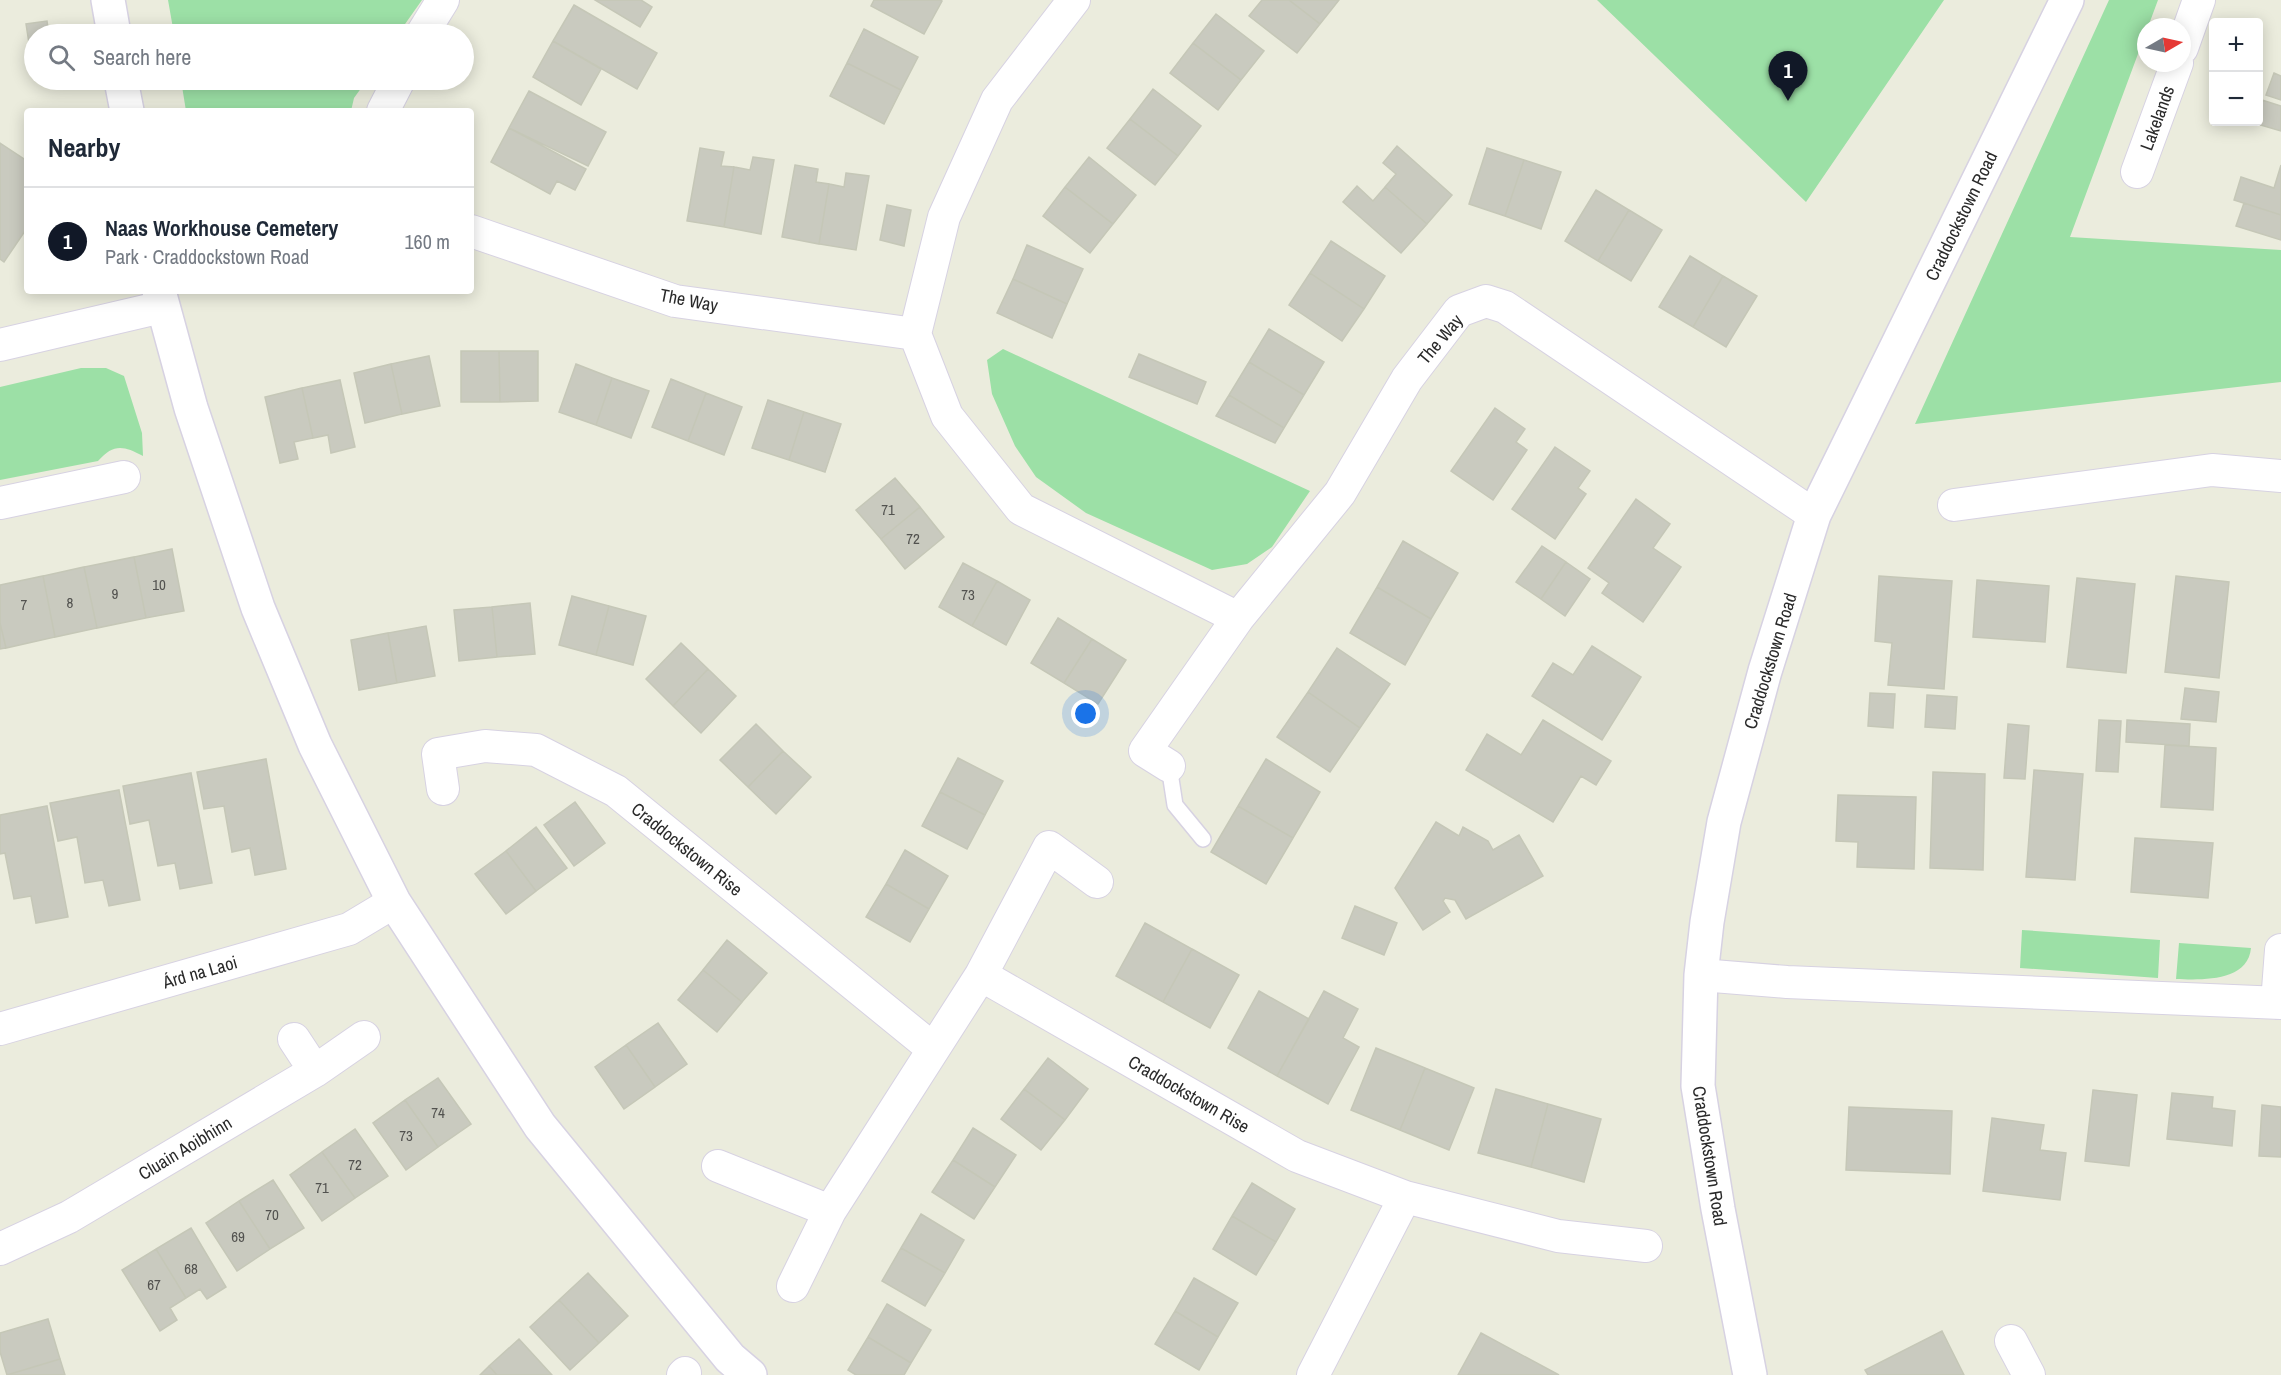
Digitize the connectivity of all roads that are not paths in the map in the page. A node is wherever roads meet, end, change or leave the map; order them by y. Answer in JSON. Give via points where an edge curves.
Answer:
{"nodes":[{"id":1,"x":108,"y":0,"type":"edge"},
{"id":2,"x":443,"y":0,"type":"edge"},
{"id":3,"x":1074,"y":0,"type":"edge"},
{"id":4,"x":2067,"y":0,"type":"edge"},
{"id":5,"x":2199,"y":0,"type":"edge"},
{"id":6,"x":2191,"y":23,"type":"edge"},
{"id":7,"x":112,"y":24,"type":"edge"},
{"id":8,"x":428,"y":24,"type":"edge"},
{"id":9,"x":2174,"y":72,"type":"edge"},
{"id":10,"x":123,"y":90,"type":"edge"},
{"id":11,"x":394,"y":90,"type":"edge"},
{"id":12,"x":126,"y":108,"type":"edge"},
{"id":13,"x":385,"y":108,"type":"edge"},
{"id":14,"x":2137,"y":172,"type":"dead end"},
{"id":15,"x":474,"y":232,"type":"edge"},
{"id":16,"x":160,"y":299,"type":"edge"},
{"id":17,"x":915,"y":334,"type":"junction"},
{"id":18,"x":0,"y":345,"type":"edge"},
{"id":19,"x":2281,"y":476,"type":"edge"},
{"id":20,"x":124,"y":477,"type":"dead end"},
{"id":21,"x":0,"y":503,"type":"edge"},
{"id":22,"x":1954,"y":505,"type":"dead end"},
{"id":23,"x":1814,"y":515,"type":"junction"},
{"id":24,"x":1238,"y":618,"type":"junction"},
{"id":25,"x":1169,"y":766,"type":"joint"},
{"id":26,"x":443,"y":789,"type":"dead end"},
{"id":27,"x":1203,"y":839,"type":"dead end"},
{"id":28,"x":1097,"y":882,"type":"dead end"},
{"id":29,"x":394,"y":902,"type":"junction"},
{"id":30,"x":2281,"y":950,"type":"edge"},
{"id":31,"x":981,"y":975,"type":"junction"},
{"id":32,"x":1701,"y":975,"type":"junction"},
{"id":33,"x":2279,"y":1003,"type":"edge"},
{"id":34,"x":0,"y":1029,"type":"edge"},
{"id":35,"x":364,"y":1037,"type":"dead end"},
{"id":36,"x":294,"y":1039,"type":"dead end"},
{"id":37,"x":932,"y":1048,"type":"junction"},
{"id":38,"x":315,"y":1071,"type":"junction"},
{"id":39,"x":718,"y":1166,"type":"dead end"},
{"id":40,"x":1405,"y":1197,"type":"junction"},
{"id":41,"x":830,"y":1211,"type":"junction"},
{"id":42,"x":1646,"y":1246,"type":"dead end"},
{"id":43,"x":0,"y":1249,"type":"edge"},
{"id":44,"x":793,"y":1286,"type":"dead end"},
{"id":45,"x":2011,"y":1341,"type":"dead end"},
{"id":46,"x":750,"y":1375,"type":"edge"},
{"id":47,"x":1313,"y":1375,"type":"edge"},
{"id":48,"x":1750,"y":1375,"type":"edge"},
{"id":49,"x":2029,"y":1375,"type":"edge"}],
"edges":[{"from":1,"to":7,"type":"street"},
{"from":2,"to":8,"type":"street"},
{"from":3,"to":17,"type":"street","via":[[997,100],[944,217]]},
{"from":4,"to":23,"type":"street","name":"Craddockstown Road"},
{"from":5,"to":6,"type":"street"},
{"from":9,"to":14,"type":"street","name":"Lakelands"},
{"from":10,"to":12,"type":"street"},
{"from":11,"to":13,"type":"street"},
{"from":15,"to":17,"type":"street","name":"The Way","via":[[675,300]]},
{"from":16,"to":18,"type":"street"},
{"from":16,"to":29,"type":"street","via":[[191,408],[258,608],[315,745]]},
{"from":17,"to":24,"type":"street","via":[[946,416],[1021,509]]},
{"from":19,"to":22,"type":"street","via":[[2212,470]]},
{"from":20,"to":21,"type":"street"},
{"from":23,"to":24,"type":"street","name":"The Way","via":[[1504,307],[1486,301],[1459,311],[1407,379],[1340,493]]},
{"from":23,"to":32,"type":"street","name":"Craddockstown Road","via":[[1727,808]]},
{"from":24,"to":25,"type":"street","name":"The Way","via":[[1145,752]]},
{"from":25,"to":27,"type":"lane","via":[[1176,805]]},
{"from":26,"to":37,"type":"street","name":"Craddockstown Rise","via":[[438,753],[485,747],[536,750],[616,791]]},
{"from":28,"to":31,"type":"street","via":[[1049,847]]},
{"from":29,"to":34,"type":"street","name":"Árd na Laoi","via":[[349,929]]},
{"from":29,"to":46,"type":"street","via":[[540,1126],[730,1358]]},
{"from":30,"to":33,"type":"street"},
{"from":31,"to":37,"type":"street"},
{"from":31,"to":40,"type":"street","name":"Craddockstown Rise","via":[[1297,1156]]},
{"from":32,"to":33,"type":"street"},
{"from":32,"to":48,"type":"street","name":"Craddockstown Road","via":[[1698,1086]]},
{"from":35,"to":38,"type":"street","name":"Cluain Aoibhinn"},
{"from":36,"to":38,"type":"street"},
{"from":37,"to":41,"type":"street"},
{"from":38,"to":43,"type":"street","name":"Cluain Aoibhinn","via":[[69,1217]]},
{"from":39,"to":41,"type":"street"},
{"from":40,"to":42,"type":"street","name":"Craddockstown Rise","via":[[1558,1236]]},
{"from":40,"to":47,"type":"street"},
{"from":41,"to":44,"type":"street"},
{"from":45,"to":49,"type":"street"}]}
